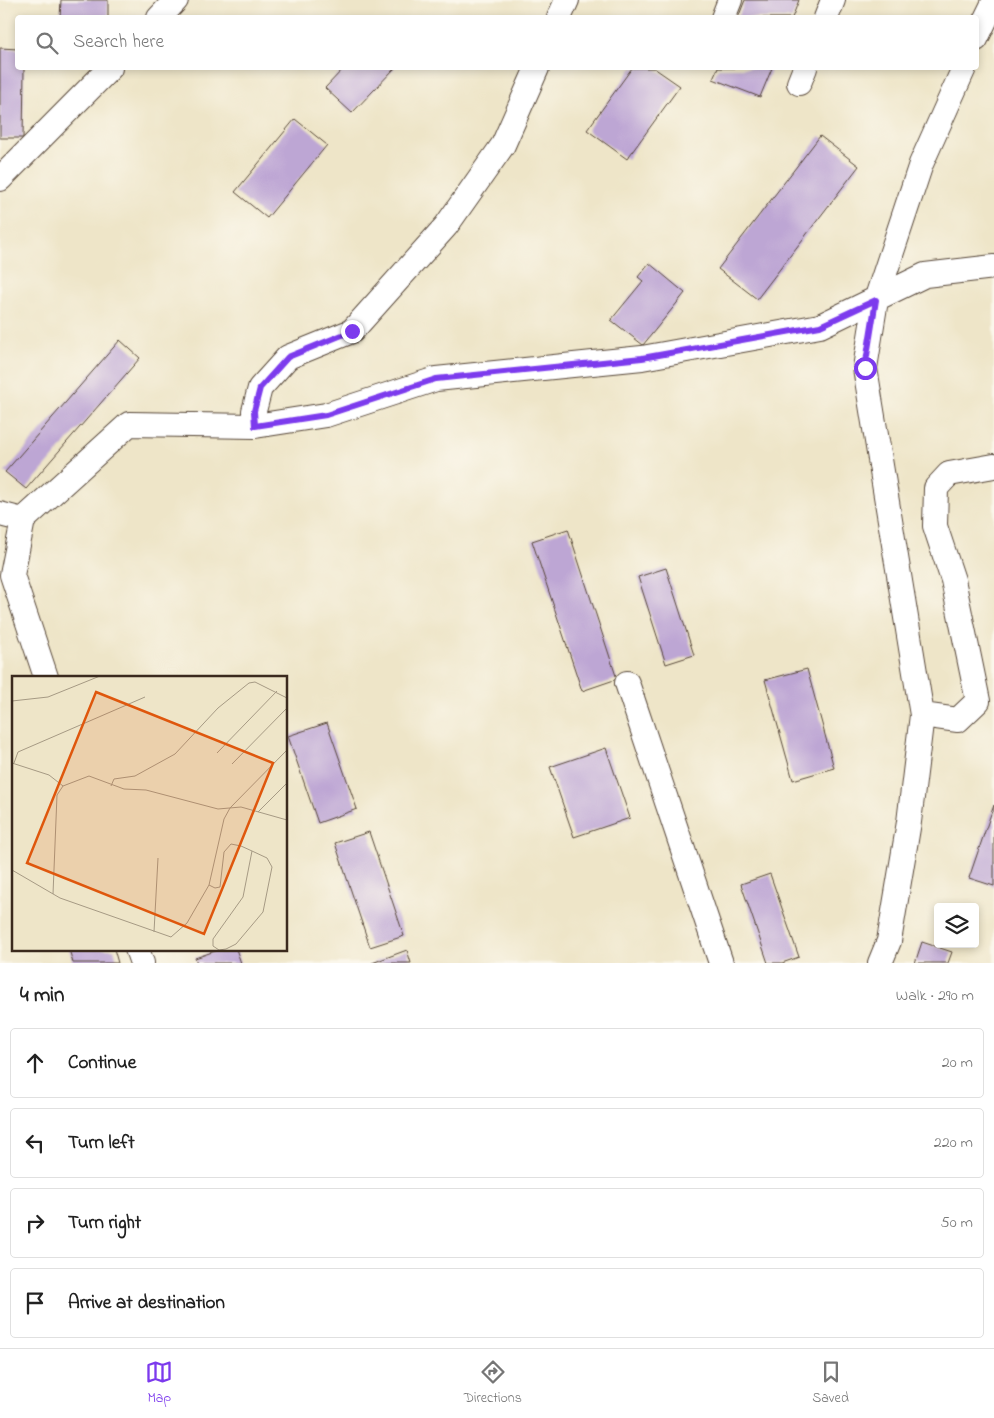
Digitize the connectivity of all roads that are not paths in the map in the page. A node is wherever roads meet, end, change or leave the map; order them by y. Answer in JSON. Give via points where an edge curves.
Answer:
{"nodes":[{"id":1,"x":176,"y":0,"type":"edge"},
{"id":2,"x":567,"y":0,"type":"edge"},
{"id":3,"x":730,"y":0,"type":"edge"},
{"id":4,"x":833,"y":0,"type":"edge"},
{"id":5,"x":994,"y":2,"type":"edge"},
{"id":6,"x":162,"y":15,"type":"edge"},
{"id":7,"x":560,"y":15,"type":"edge"},
{"id":8,"x":724,"y":15,"type":"edge"},
{"id":9,"x":827,"y":15,"type":"edge"},
{"id":10,"x":979,"y":33,"type":"edge"},
{"id":11,"x":108,"y":70,"type":"edge"},
{"id":12,"x":536,"y":70,"type":"edge"},
{"id":13,"x":963,"y":70,"type":"edge"},
{"id":14,"x":0,"y":179,"type":"edge"},
{"id":15,"x":994,"y":266,"type":"edge"},
{"id":16,"x":876,"y":300,"type":"junction"},
{"id":17,"x":255,"y":426,"type":"junction"},
{"id":18,"x":994,"y":466,"type":"edge"},
{"id":19,"x":0,"y":514,"type":"edge"},
{"id":20,"x":23,"y":520,"type":"junction"},
{"id":21,"x":46,"y":676,"type":"edge"},
{"id":22,"x":627,"y":683,"type":"dead end"},
{"id":23,"x":922,"y":715,"type":"junction"},
{"id":24,"x":721,"y":963,"type":"edge"},
{"id":25,"x":880,"y":963,"type":"edge"}],
"edges":[{"from":1,"to":6,"type":"lane"},
{"from":2,"to":7,"type":"lane"},
{"from":3,"to":8,"type":"lane"},
{"from":4,"to":9,"type":"lane"},
{"from":5,"to":10,"type":"lane"},
{"from":11,"to":14,"type":"lane"},
{"from":12,"to":17,"type":"lane","via":[[503,145],[446,226],[352,331],[288,357],[260,388],[254,411]]},
{"from":13,"to":16,"type":"lane","via":[[921,164]]},
{"from":15,"to":16,"type":"lane","via":[[924,275]]},
{"from":16,"to":17,"type":"lane","via":[[820,326],[642,358],[436,379],[326,415]]},
{"from":16,"to":23,"type":"lane","via":[[865,368]]},
{"from":17,"to":20,"type":"lane","via":[[129,424]]},
{"from":18,"to":23,"type":"lane","via":[[949,474],[936,488],[935,526],[953,580],[978,701],[958,720]]},
{"from":19,"to":20,"type":"lane"},
{"from":20,"to":21,"type":"lane","via":[[12,575]]},
{"from":22,"to":24,"type":"lane"},
{"from":23,"to":25,"type":"lane","via":[[909,822],[889,941]]}]}
